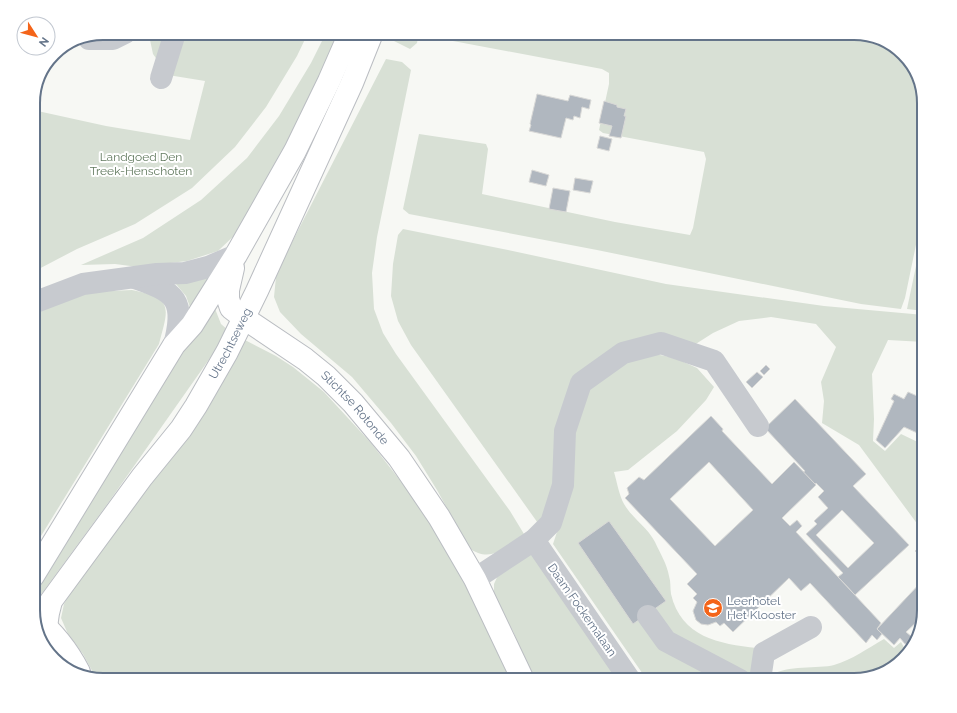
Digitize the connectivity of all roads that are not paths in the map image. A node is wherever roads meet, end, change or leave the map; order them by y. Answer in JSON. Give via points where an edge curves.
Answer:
{"nodes":[{"id":1,"x":174,"y":40,"type":"edge"},
{"id":2,"x":347,"y":40,"type":"edge"},
{"id":3,"x":369,"y":40,"type":"edge"},
{"id":4,"x":160,"y":78,"type":"dead end"},
{"id":5,"x":236,"y":255,"type":"junction"},
{"id":6,"x":132,"y":277,"type":"junction"},
{"id":7,"x":40,"y":300,"type":"edge"},
{"id":8,"x":244,"y":318,"type":"junction"},
{"id":9,"x":174,"y":345,"type":"junction"},
{"id":10,"x":758,"y":426,"type":"dead end"},
{"id":11,"x":534,"y":540,"type":"junction"},
{"id":12,"x":40,"y":565,"type":"edge"},
{"id":13,"x":475,"y":580,"type":"junction"},
{"id":14,"x":648,"y":616,"type":"dead end"},
{"id":15,"x":41,"y":621,"type":"edge"},
{"id":16,"x":41,"y":624,"type":"edge"},
{"id":17,"x":811,"y":628,"type":"dead end"},
{"id":18,"x":76,"y":666,"type":"edge"},
{"id":19,"x":520,"y":673,"type":"edge"},
{"id":20,"x":625,"y":673,"type":"edge"},
{"id":21,"x":727,"y":673,"type":"edge"},
{"id":22,"x":761,"y":673,"type":"edge"}],
"edges":[{"from":1,"to":4,"type":"street"},
{"from":2,"to":5,"type":"main road","via":[[295,152]]},
{"from":3,"to":8,"type":"main road","name":"Utrechtseweg"},
{"from":5,"to":6,"type":"street","via":[[185,273]]},
{"from":5,"to":8,"type":"main road","name":"Stichtse Rotonde","via":[[228,299],[231,308]]},
{"from":5,"to":9,"type":"main road","via":[[192,325]]},
{"from":6,"to":7,"type":"street","via":[[83,284]]},
{"from":6,"to":9,"type":"street","via":[[154,284],[170,293],[177,303],[179,328]]},
{"from":8,"to":13,"type":"main road","name":"Stichtse Rotonde","via":[[305,359],[353,402],[399,458],[439,516]]},
{"from":8,"to":15,"type":"main road","name":"Utrechtseweg","via":[[196,406],[51,601],[48,613]]},
{"from":9,"to":12,"type":"main road"},
{"from":10,"to":11,"type":"street","via":[[714,361],[662,343],[623,353],[581,383],[565,431],[563,485],[551,523]]},
{"from":11,"to":13,"type":"street"},
{"from":11,"to":20,"type":"street","name":"Daam Fockemalaan"},
{"from":13,"to":19,"type":"main road","name":"Stichtse Rotonde"},
{"from":14,"to":21,"type":"street","via":[[666,641]]},
{"from":16,"to":18,"type":"main road","via":[[68,653]]},
{"from":17,"to":22,"type":"street","via":[[764,653]]}]}
